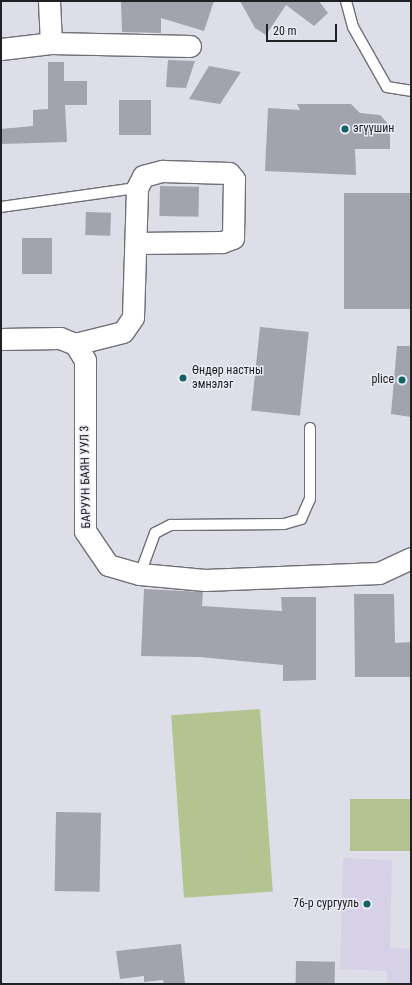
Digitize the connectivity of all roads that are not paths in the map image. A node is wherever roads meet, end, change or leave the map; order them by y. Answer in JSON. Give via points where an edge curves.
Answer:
{"nodes":[{"id":1,"x":50,"y":1,"type":"edge"},
{"id":2,"x":346,"y":1,"type":"edge"},
{"id":3,"x":51,"y":44,"type":"junction"},
{"id":4,"x":190,"y":46,"type":"dead end"},
{"id":5,"x":1,"y":49,"type":"edge"},
{"id":6,"x":411,"y":91,"type":"edge"},
{"id":7,"x":137,"y":188,"type":"junction"},
{"id":8,"x":1,"y":207,"type":"edge"},
{"id":9,"x":136,"y":243,"type":"junction"},
{"id":10,"x":1,"y":339,"type":"edge"},
{"id":11,"x":75,"y":344,"type":"junction"},
{"id":12,"x":310,"y":428,"type":"dead end"},
{"id":13,"x":411,"y":558,"type":"edge"},
{"id":14,"x":140,"y":574,"type":"junction"}],
"edges":[{"from":1,"to":3,"type":"street"},
{"from":2,"to":6,"type":"lane","via":[[353,27],[387,88]]},
{"from":3,"to":4,"type":"street"},
{"from":3,"to":5,"type":"street"},
{"from":7,"to":8,"type":"lane"},
{"from":7,"to":9,"type":"street"},
{"from":7,"to":9,"type":"street","via":[[143,176],[162,171],[229,173],[234,179],[233,238],[222,242]]},
{"from":9,"to":11,"type":"street","via":[[133,318],[123,332]]},
{"from":10,"to":11,"type":"street","via":[[60,338]]},
{"from":11,"to":14,"type":"street","name":"БАРУУН БАЯН УУЛ 3","via":[[85,360],[85,531],[108,565]]},
{"from":12,"to":14,"type":"lane","via":[[310,499],[301,519],[284,524],[171,524],[155,533]]},
{"from":13,"to":14,"type":"street","name":"БАРУУН БАЯН УУЛ 3","via":[[379,573],[205,580]]}]}
